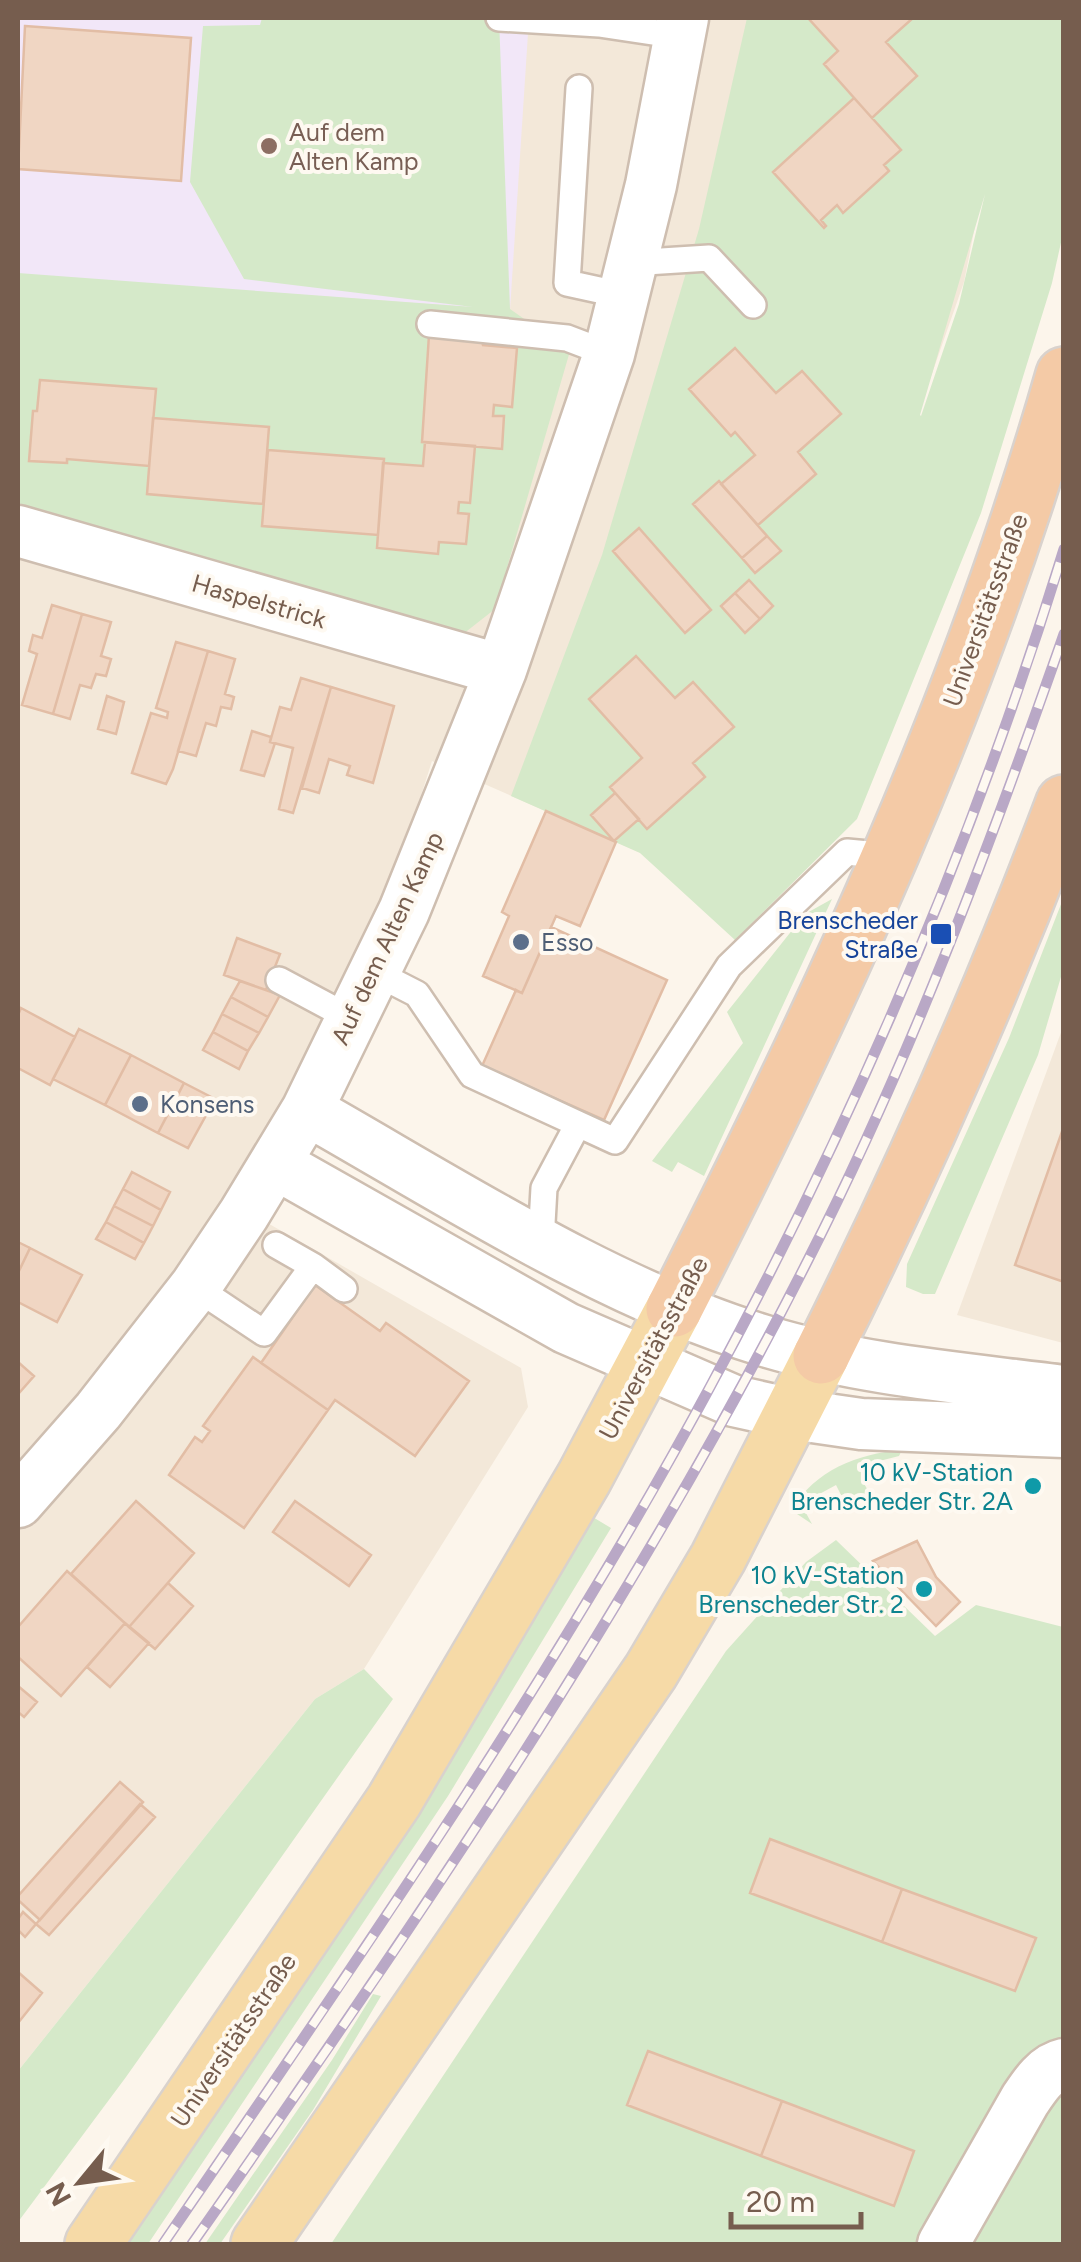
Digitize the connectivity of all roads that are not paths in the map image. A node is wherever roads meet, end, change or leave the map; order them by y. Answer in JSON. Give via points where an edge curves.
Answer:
{"nodes":[{"id":1,"x":499,"y":18,"type":"edge"},
{"id":2,"x":681,"y":27,"type":"edge"},
{"id":3,"x":579,"y":88,"type":"dead end"},
{"id":4,"x":626,"y":279,"type":"junction"},
{"id":5,"x":753,"y":306,"type":"dead end"},
{"id":6,"x":430,"y":324,"type":"dead end"},
{"id":7,"x":608,"y":354,"type":"junction"},
{"id":8,"x":1064,"y":375,"type":"edge"},
{"id":9,"x":18,"y":531,"type":"edge"},
{"id":10,"x":502,"y":670,"type":"junction"},
{"id":11,"x":1064,"y":804,"type":"edge"},
{"id":12,"x":890,"y":856,"type":"junction"},
{"id":13,"x":374,"y":972,"type":"junction"},
{"id":14,"x":279,"y":980,"type":"dead end"},
{"id":15,"x":352,"y":1019,"type":"junction"},
{"id":16,"x":307,"y":1110,"type":"junction"},
{"id":17,"x":578,"y":1124,"type":"junction"},
{"id":18,"x":276,"y":1164,"type":"junction"},
{"id":19,"x":541,"y":1242,"type":"junction"},
{"id":20,"x":276,"y":1245,"type":"dead end"},
{"id":21,"x":313,"y":1266,"type":"junction"},
{"id":22,"x":195,"y":1287,"type":"junction"},
{"id":23,"x":344,"y":1289,"type":"dead end"},
{"id":24,"x":674,"y":1309,"type":"junction"},
{"id":25,"x":820,"y":1356,"type":"junction"},
{"id":26,"x":645,"y":1365,"type":"junction"},
{"id":27,"x":1064,"y":1391,"type":"edge"},
{"id":28,"x":792,"y":1414,"type":"junction"},
{"id":29,"x":1064,"y":1432,"type":"edge"},
{"id":30,"x":18,"y":1502,"type":"edge"},
{"id":31,"x":1064,"y":2064,"type":"edge"},
{"id":32,"x":93,"y":2244,"type":"edge"},
{"id":33,"x":259,"y":2244,"type":"edge"},
{"id":34,"x":943,"y":2244,"type":"edge"}],
"edges":[{"from":1,"to":2,"type":"lane"},
{"from":2,"to":4,"type":"street","name":"Auf dem Alten Kamp"},
{"from":3,"to":4,"type":"lane","via":[[568,283]]},
{"from":4,"to":5,"type":"lane","via":[[709,258]]},
{"from":4,"to":7,"type":"street","name":"Auf dem Alten Kamp"},
{"from":6,"to":7,"type":"lane","via":[[568,338]]},
{"from":7,"to":10,"type":"street","name":"Auf dem Alten Kamp"},
{"from":8,"to":12,"type":"highway","name":"Universitätsstraße","via":[[976,646]]},
{"from":9,"to":10,"type":"street","name":"Haspelstrick"},
{"from":10,"to":13,"type":"street","name":"Auf dem Alten Kamp"},
{"from":11,"to":25,"type":"highway","via":[[934,1125]]},
{"from":12,"to":17,"type":"lane","via":[[847,852],[729,966],[615,1141]]},
{"from":12,"to":24,"type":"highway","name":"Universitätsstraße","via":[[798,1062]]},
{"from":13,"to":15,"type":"street","name":"Auf dem Alten Kamp"},
{"from":13,"to":17,"type":"lane","via":[[417,994],[472,1075]]},
{"from":14,"to":15,"type":"lane"},
{"from":15,"to":16,"type":"street","name":"Auf dem Alten Kamp"},
{"from":16,"to":18,"type":"street","name":"Auf dem Alten Kamp"},
{"from":16,"to":19,"type":"street"},
{"from":17,"to":19,"type":"lane","via":[[544,1188]]},
{"from":18,"to":22,"type":"street","name":"Auf dem Alten Kamp"},
{"from":18,"to":26,"type":"street","via":[[537,1312]]},
{"from":19,"to":24,"type":"street"},
{"from":20,"to":21,"type":"lane"},
{"from":21,"to":22,"type":"lane","via":[[264,1332]]},
{"from":21,"to":23,"type":"lane"},
{"from":22,"to":30,"type":"street","name":"Auf dem Alten Kamp"},
{"from":24,"to":25,"type":"street"},
{"from":24,"to":26,"type":"main road","name":"Universitätsstraße"},
{"from":25,"to":27,"type":"street"},
{"from":25,"to":28,"type":"main road"},
{"from":26,"to":28,"type":"street","via":[[734,1400]]},
{"from":26,"to":32,"type":"main road","name":"Universitätsstraße","via":[[394,1801]]},
{"from":28,"to":29,"type":"street","via":[[861,1424]]},
{"from":28,"to":33,"type":"main road","via":[[651,1671]]},
{"from":31,"to":34,"type":"street","via":[[1039,2079]]}]}
